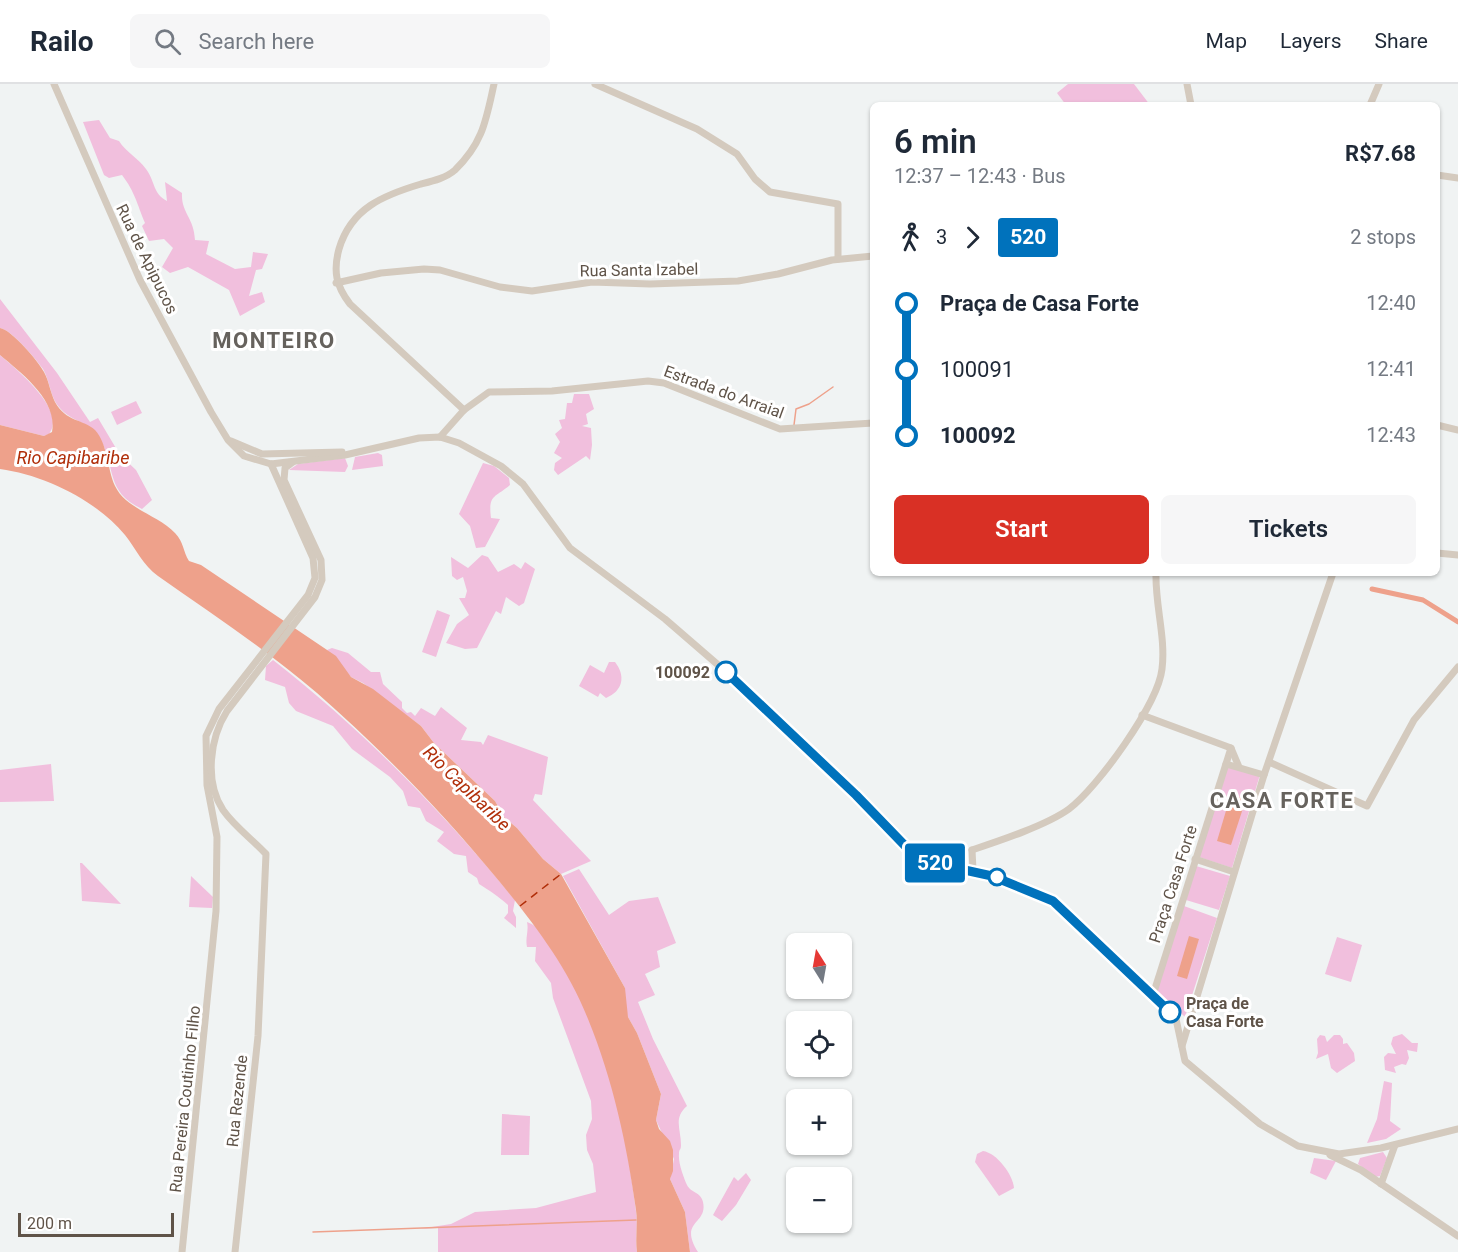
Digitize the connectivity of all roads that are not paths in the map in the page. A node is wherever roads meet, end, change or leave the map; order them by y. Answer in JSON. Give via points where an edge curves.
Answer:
{"nodes":[{"id":1,"x":54,"y":84,"type":"edge"},
{"id":2,"x":495,"y":84,"type":"edge"},
{"id":3,"x":595,"y":84,"type":"edge"},
{"id":4,"x":1187,"y":84,"type":"edge"},
{"id":5,"x":1379,"y":84,"type":"edge"},
{"id":6,"x":1190,"y":102,"type":"edge"},
{"id":7,"x":1371,"y":102,"type":"edge"},
{"id":8,"x":1440,"y":176,"type":"edge"},
{"id":9,"x":1458,"y":178,"type":"edge"},
{"id":10,"x":870,"y":256,"type":"edge"},
{"id":11,"x":838,"y":259,"type":"junction"},
{"id":12,"x":336,"y":283,"type":"junction"},
{"id":13,"x":464,"y":410,"type":"junction"},
{"id":14,"x":870,"y":423,"type":"edge"},
{"id":15,"x":1440,"y":426,"type":"edge"},
{"id":16,"x":1458,"y":430,"type":"edge"},
{"id":17,"x":440,"y":437,"type":"junction"},
{"id":18,"x":228,"y":440,"type":"junction"},
{"id":19,"x":307,"y":452,"type":"junction"},
{"id":20,"x":352,"y":453,"type":"junction"},
{"id":21,"x":294,"y":461,"type":"junction"},
{"id":22,"x":271,"y":464,"type":"junction"},
{"id":23,"x":281,"y":480,"type":"junction"},
{"id":24,"x":1440,"y":553,"type":"edge"},
{"id":25,"x":1458,"y":555,"type":"edge"},
{"id":26,"x":1156,"y":576,"type":"edge"},
{"id":27,"x":1332,"y":576,"type":"edge"},
{"id":28,"x":1458,"y":667,"type":"edge"},
{"id":29,"x":1143,"y":715,"type":"junction"},
{"id":30,"x":1231,"y":748,"type":"junction"},
{"id":31,"x":1269,"y":762,"type":"junction"},
{"id":32,"x":1226,"y":764,"type":"junction"},
{"id":33,"x":1239,"y":767,"type":"junction"},
{"id":34,"x":210,"y":773,"type":"junction"},
{"id":35,"x":1264,"y":775,"type":"junction"},
{"id":36,"x":223,"y":810,"type":"junction"},
{"id":37,"x":212,"y":811,"type":"junction"},
{"id":38,"x":972,"y":850,"type":"junction"},
{"id":39,"x":1195,"y":859,"type":"junction"},
{"id":40,"x":963,"y":868,"type":"junction"},
{"id":41,"x":973,"y":870,"type":"junction"},
{"id":42,"x":1234,"y":872,"type":"junction"},
{"id":43,"x":1153,"y":995,"type":"junction"},
{"id":44,"x":1181,"y":1048,"type":"junction"},
{"id":45,"x":1458,"y":1129,"type":"edge"},
{"id":46,"x":1395,"y":1145,"type":"junction"},
{"id":47,"x":1322,"y":1152,"type":"junction"},
{"id":48,"x":1381,"y":1184,"type":"junction"},
{"id":49,"x":1458,"y":1236,"type":"edge"},
{"id":50,"x":182,"y":1252,"type":"edge"},
{"id":51,"x":235,"y":1252,"type":"edge"}],
"edges":[{"from":1,"to":18,"type":"street","name":"Rua de Apipucos","via":[[140,280]]},
{"from":2,"to":12,"type":"street","via":[[483,133],[453,171],[438,180],[387,195],[357,215],[340,246]]},
{"from":3,"to":11,"type":"street","via":[[716,140],[737,154],[770,192],[838,204]]},
{"from":4,"to":6,"type":"street"},
{"from":5,"to":7,"type":"street"},
{"from":8,"to":9,"type":"street"},
{"from":10,"to":11,"type":"street","name":"Rua Santa Izabel"},
{"from":11,"to":12,"type":"street","name":"Rua Santa Izabel","via":[[738,281],[592,282],[532,291],[430,269],[381,273]]},
{"from":12,"to":13,"type":"street","via":[[350,304]]},
{"from":13,"to":14,"type":"street","name":"Estrada do Arraial","via":[[489,392],[552,391],[648,381],[664,383],[780,429]]},
{"from":13,"to":17,"type":"street","name":"Estrada do Arraial"},
{"from":15,"to":16,"type":"street"},
{"from":17,"to":20,"type":"street"},
{"from":17,"to":40,"type":"street","via":[[459,442],[515,475],[570,548],[665,619],[739,683],[913,854],[928,862]]},
{"from":18,"to":19,"type":"street","via":[[262,454]]},
{"from":18,"to":22,"type":"street","via":[[244,456]]},
{"from":19,"to":20,"type":"street"},
{"from":19,"to":22,"type":"street"},
{"from":20,"to":21,"type":"street"},
{"from":21,"to":22,"type":"street"},
{"from":21,"to":23,"type":"street","via":[[285,468]]},
{"from":22,"to":23,"type":"street"},
{"from":23,"to":34,"type":"street","via":[[313,558],[315,578],[308,595],[211,723],[205,744]]},
{"from":24,"to":25,"type":"street"},
{"from":26,"to":29,"type":"street","via":[[1163,665],[1157,689]]},
{"from":27,"to":31,"type":"street"},
{"from":28,"to":31,"type":"street","via":[[1416,717],[1367,806]]},
{"from":29,"to":30,"type":"street"},
{"from":29,"to":38,"type":"street","via":[[1087,792],[1068,809]]},
{"from":30,"to":32,"type":"street","name":"Praça Casa Forte"},
{"from":30,"to":33,"type":"street"},
{"from":31,"to":35,"type":"street"},
{"from":32,"to":33,"type":"street"},
{"from":32,"to":39,"type":"street","name":"Praça Casa Forte"},
{"from":33,"to":35,"type":"street"},
{"from":34,"to":36,"type":"street"},
{"from":34,"to":37,"type":"street","name":"Rua Pereira Coutinho Filho"},
{"from":35,"to":42,"type":"street"},
{"from":36,"to":37,"type":"street"},
{"from":36,"to":51,"type":"street","name":"Rua Rezende","via":[[266,854],[258,1036]]},
{"from":37,"to":50,"type":"street","name":"Rua Pereira Coutinho Filho","via":[[217,837],[214,949]]},
{"from":38,"to":40,"type":"street"},
{"from":38,"to":41,"type":"street"},
{"from":39,"to":42,"type":"street"},
{"from":39,"to":43,"type":"street","name":"Praça Casa Forte"},
{"from":40,"to":41,"type":"street"},
{"from":41,"to":43,"type":"street","via":[[1029,890],[1063,908]]},
{"from":42,"to":44,"type":"street"},
{"from":43,"to":44,"type":"street","via":[[1177,1021]]},
{"from":44,"to":47,"type":"street","via":[[1182,1057],[1191,1067],[1253,1119],[1288,1141]]},
{"from":45,"to":46,"type":"street"},
{"from":46,"to":47,"type":"street","via":[[1350,1153]]},
{"from":46,"to":48,"type":"street"},
{"from":47,"to":48,"type":"street"},
{"from":48,"to":49,"type":"street"}]}
